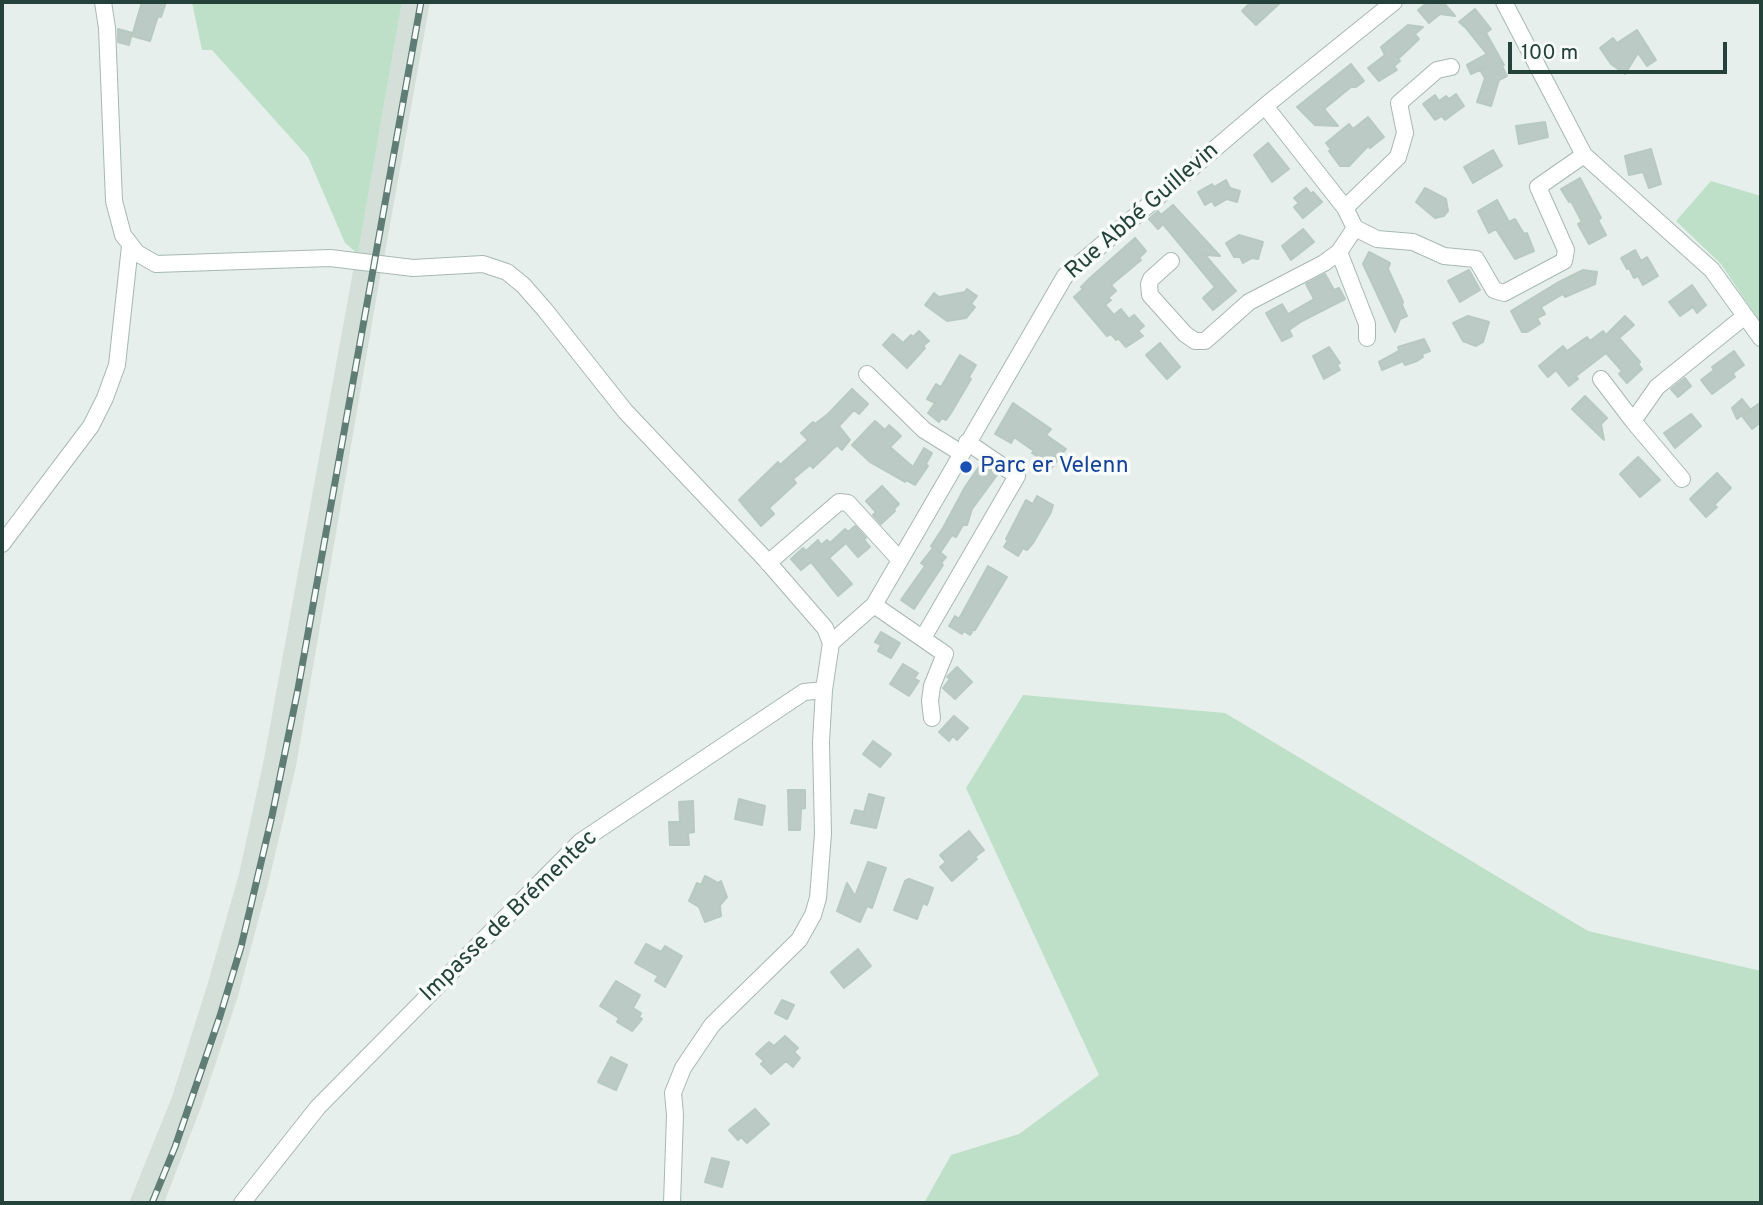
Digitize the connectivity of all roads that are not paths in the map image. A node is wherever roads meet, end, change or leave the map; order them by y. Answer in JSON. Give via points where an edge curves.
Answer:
{"nodes":[{"id":1,"x":1394,"y":2,"type":"edge"},
{"id":2,"x":1504,"y":2,"type":"edge"},
{"id":3,"x":103,"y":3,"type":"edge"},
{"id":4,"x":1451,"y":67,"type":"dead end"},
{"id":5,"x":1265,"y":106,"type":"junction"},
{"id":6,"x":1584,"y":155,"type":"junction"},
{"id":7,"x":1345,"y":208,"type":"junction"},
{"id":8,"x":1355,"y":228,"type":"junction"},
{"id":9,"x":130,"y":246,"type":"junction"},
{"id":10,"x":1339,"y":252,"type":"junction"},
{"id":11,"x":1171,"y":261,"type":"dead end"},
{"id":12,"x":1745,"y":316,"type":"junction"},
{"id":13,"x":1367,"y":338,"type":"dead end"},
{"id":14,"x":1761,"y":338,"type":"edge"},
{"id":15,"x":867,"y":374,"type":"dead end"},
{"id":16,"x":1601,"y":379,"type":"dead end"},
{"id":17,"x":1633,"y":421,"type":"junction"},
{"id":18,"x":964,"y":447,"type":"junction"},
{"id":19,"x":1682,"y":479,"type":"dead end"},
{"id":20,"x":2,"y":544,"type":"edge"},
{"id":21,"x":899,"y":559,"type":"junction"},
{"id":22,"x":768,"y":563,"type":"junction"},
{"id":23,"x":874,"y":605,"type":"junction"},
{"id":24,"x":923,"y":638,"type":"junction"},
{"id":25,"x":831,"y":643,"type":"junction"},
{"id":26,"x":824,"y":690,"type":"junction"},
{"id":27,"x":932,"y":718,"type":"dead end"},
{"id":28,"x":242,"y":1203,"type":"edge"},
{"id":29,"x":672,"y":1203,"type":"edge"}],
"edges":[{"from":1,"to":5,"type":"street","name":"Rue Abbé Guillevin"},
{"from":2,"to":6,"type":"street"},
{"from":3,"to":9,"type":"street","via":[[114,201]]},
{"from":4,"to":7,"type":"street","via":[[1437,71],[1399,103],[1405,134],[1398,156]]},
{"from":5,"to":7,"type":"street"},
{"from":5,"to":18,"type":"street","name":"Rue Abbé Guillevin","via":[[1065,276]]},
{"from":6,"to":8,"type":"street","via":[[1538,187],[1566,250],[1564,261],[1504,293],[1494,290],[1476,259],[1444,256],[1413,242],[1377,239]]},
{"from":6,"to":12,"type":"street","via":[[1712,271]]},
{"from":7,"to":8,"type":"street"},
{"from":8,"to":10,"type":"street"},
{"from":9,"to":20,"type":"street","via":[[117,365],[105,398],[91,426]]},
{"from":9,"to":22,"type":"street","via":[[156,264],[318,258],[414,268],[497,267],[523,285],[625,411]]},
{"from":10,"to":11,"type":"street","via":[[1248,302],[1205,341],[1185,334],[1150,295],[1151,279]]},
{"from":10,"to":13,"type":"street","via":[[1367,324]]},
{"from":12,"to":14,"type":"street"},
{"from":12,"to":17,"type":"street","via":[[1657,387]]},
{"from":15,"to":18,"type":"street","via":[[924,430]]},
{"from":16,"to":17,"type":"street"},
{"from":17,"to":19,"type":"street"},
{"from":18,"to":21,"type":"street","name":"Rue Abbé Guillevin"},
{"from":18,"to":24,"type":"street","via":[[1017,476]]},
{"from":21,"to":22,"type":"street","via":[[848,503],[839,502]]},
{"from":21,"to":23,"type":"street","name":"Rue Abbé Guillevin"},
{"from":22,"to":25,"type":"street","via":[[825,628]]},
{"from":23,"to":24,"type":"street"},
{"from":23,"to":25,"type":"street","name":"Rue Abbé Guillevin"},
{"from":24,"to":27,"type":"street","via":[[945,654],[931,694]]},
{"from":25,"to":26,"type":"street"},
{"from":26,"to":28,"type":"street","name":"Impasse de Brémentec","via":[[804,692],[580,842],[318,1107]]},
{"from":26,"to":29,"type":"street","via":[[823,834],[816,907],[799,940],[712,1025],[683,1068],[673,1093]]}]}
